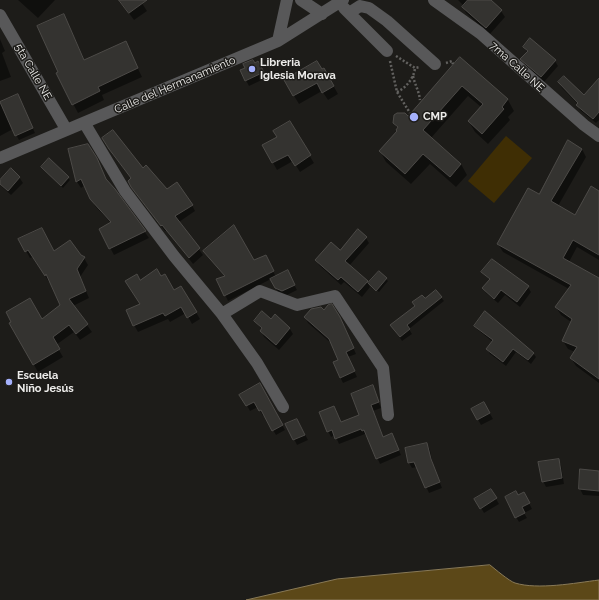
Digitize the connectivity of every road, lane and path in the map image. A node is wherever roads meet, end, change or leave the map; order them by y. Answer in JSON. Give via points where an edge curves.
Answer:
{"nodes":[{"id":1,"x":287,"y":0,"type":"edge"},
{"id":2,"x":301,"y":0,"type":"edge"},
{"id":3,"x":434,"y":0,"type":"edge"},
{"id":4,"x":341,"y":1,"type":"edge"},
{"id":5,"x":349,"y":13,"type":"junction"},
{"id":6,"x":322,"y":14,"type":"junction"},
{"id":7,"x":0,"y":15,"type":"edge"},
{"id":8,"x":278,"y":41,"type":"junction"},
{"id":9,"x":387,"y":51,"type":"joint"},
{"id":10,"x":435,"y":64,"type":"dead end"},
{"id":11,"x":415,"y":68,"type":"dead end"},
{"id":12,"x":413,"y":76,"type":"junction"},
{"id":13,"x":397,"y":92,"type":"junction"},
{"id":14,"x":420,"y":100,"type":"dead end"},
{"id":15,"x":410,"y":113,"type":"dead end"},
{"id":16,"x":85,"y":124,"type":"junction"},
{"id":17,"x":66,"y":129,"type":"junction"},
{"id":18,"x":599,"y":136,"type":"edge"},
{"id":19,"x":0,"y":158,"type":"edge"},
{"id":20,"x":222,"y":314,"type":"junction"},
{"id":21,"x":283,"y":407,"type":"dead end"},
{"id":22,"x":388,"y":415,"type":"dead end"}],
"edges":[{"from":1,"to":8,"type":"street"},
{"from":2,"to":6,"type":"street"},
{"from":3,"to":18,"type":"street","name":"7ma Calle NE","via":[[480,33]]},
{"from":4,"to":5,"type":"street"},
{"from":4,"to":6,"type":"street","name":"Calle del Hermanamiento"},
{"from":5,"to":9,"type":"street"},
{"from":5,"to":10,"type":"street","via":[[360,6],[369,8]]},
{"from":6,"to":8,"type":"street","name":"Calle del Hermanamiento"},
{"from":7,"to":17,"type":"street","name":"5ta Calle NE"},
{"from":8,"to":16,"type":"street","name":"Calle del Hermanamiento"},
{"from":9,"to":13,"type":"path"},
{"from":11,"to":12,"type":"path"},
{"from":12,"to":13,"type":"path"},
{"from":12,"to":14,"type":"path"},
{"from":13,"to":15,"type":"path"},
{"from":16,"to":17,"type":"street","name":"Calle del Hermanamiento"},
{"from":16,"to":20,"type":"street","via":[[125,191]]},
{"from":17,"to":19,"type":"street","name":"Calle del Hermanamiento"},
{"from":20,"to":21,"type":"street","via":[[257,363]]},
{"from":20,"to":22,"type":"street","via":[[260,291],[297,304],[335,296],[383,368]]}]}
